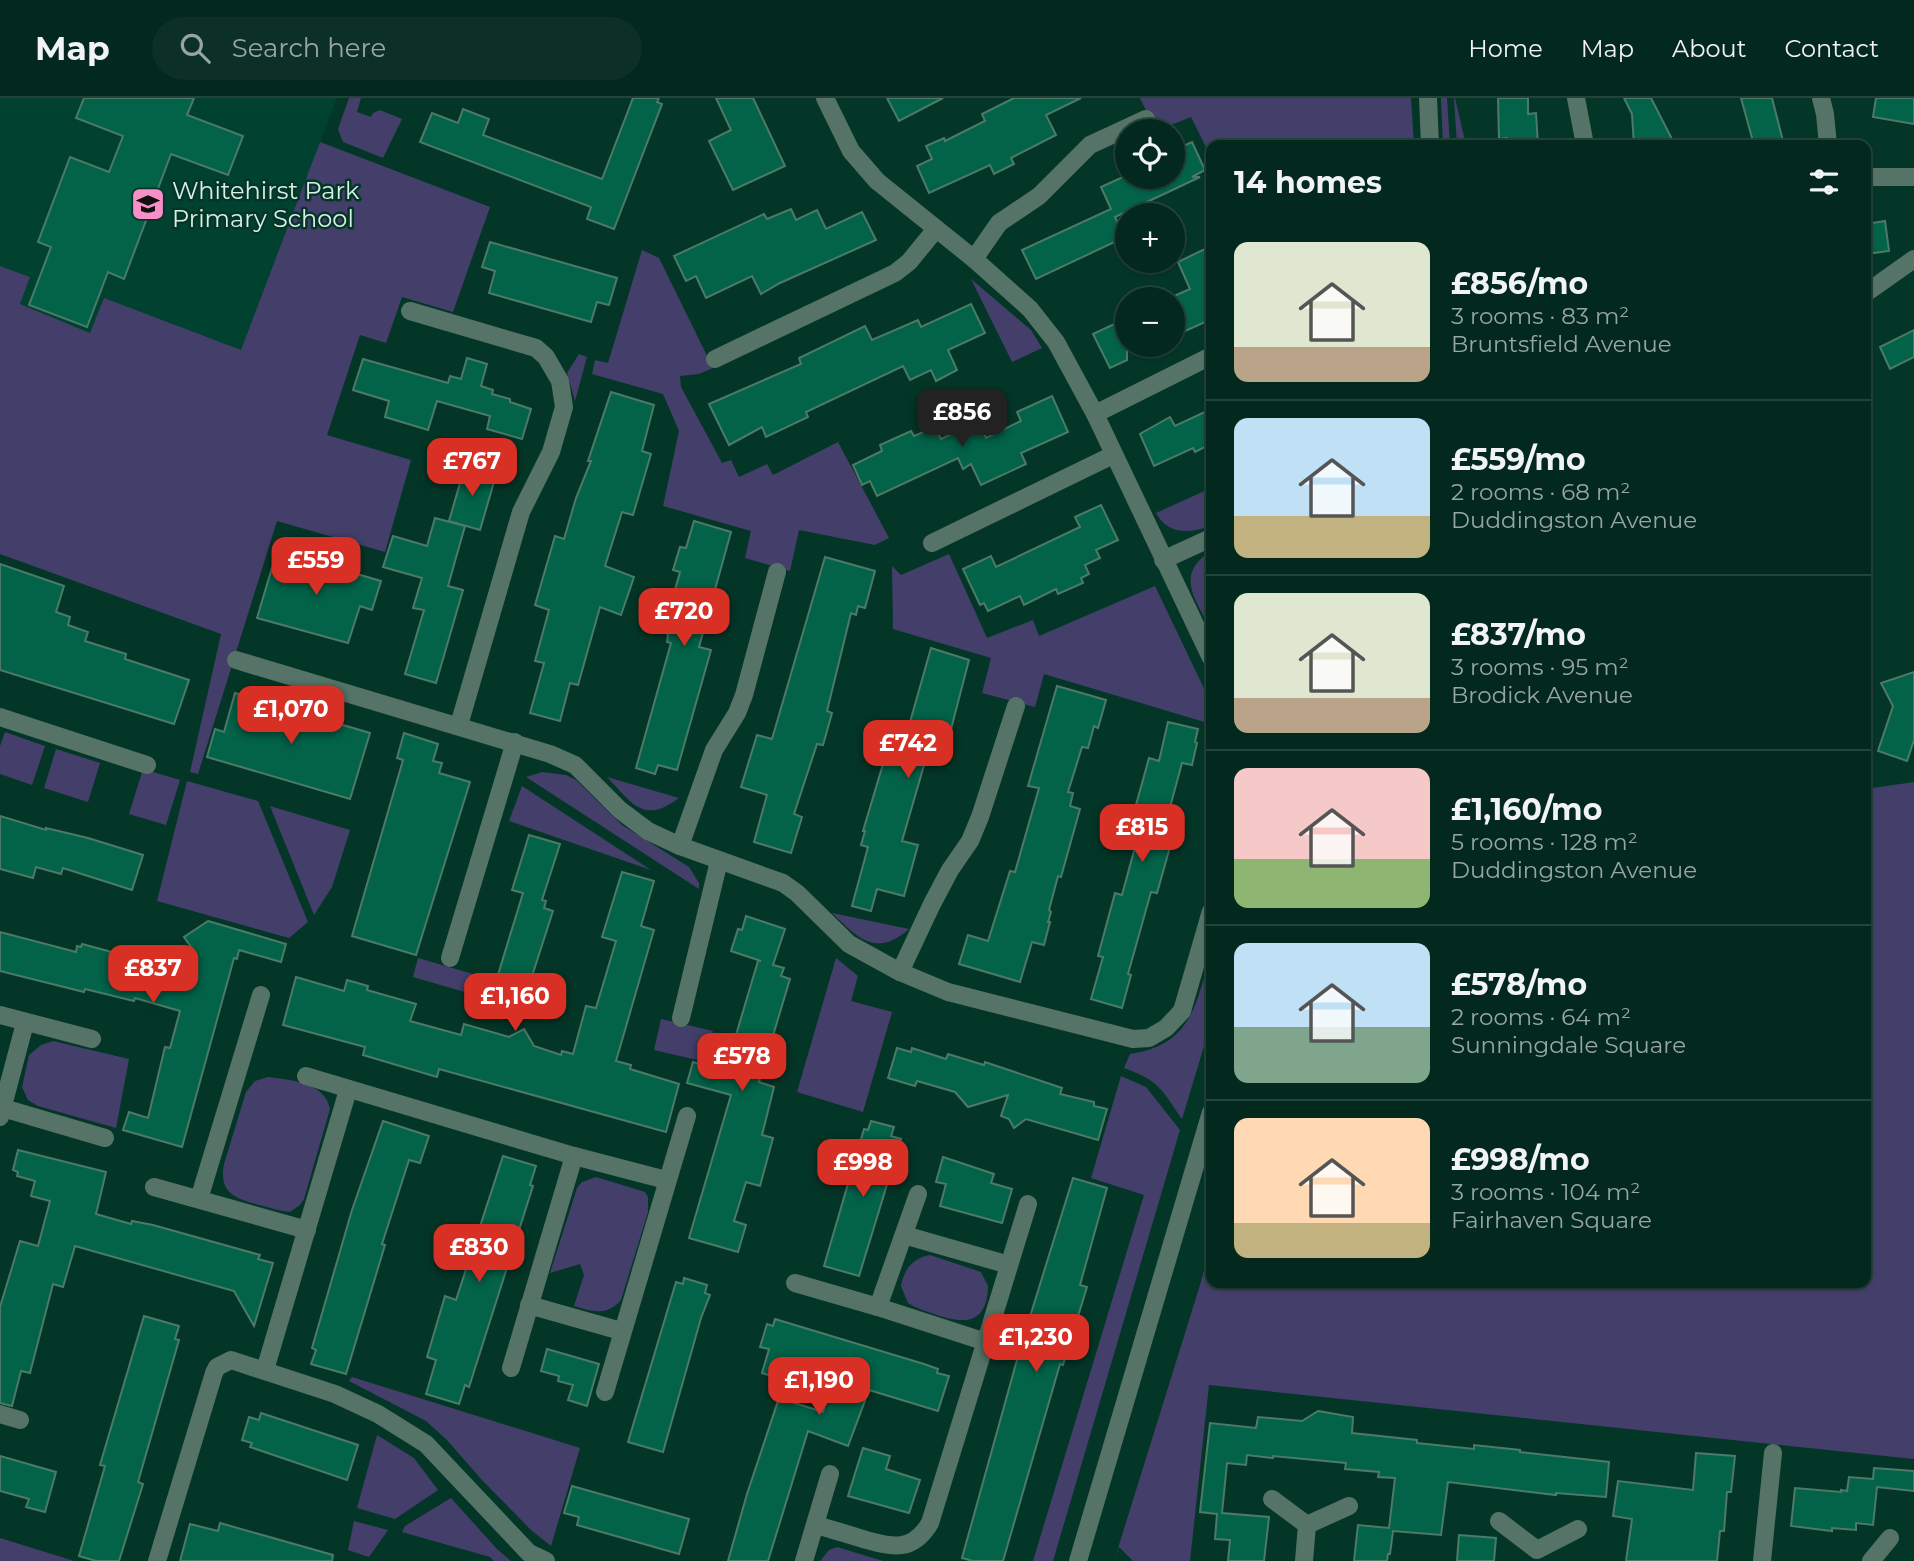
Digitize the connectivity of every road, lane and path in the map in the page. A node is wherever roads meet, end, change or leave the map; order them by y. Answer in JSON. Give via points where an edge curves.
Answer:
{"nodes":[{"id":1,"x":825,"y":98,"type":"edge"},
{"id":2,"x":1428,"y":98,"type":"edge"},
{"id":3,"x":1576,"y":98,"type":"edge"},
{"id":4,"x":1821,"y":98,"type":"edge"},
{"id":5,"x":1115,"y":133,"type":"edge"},
{"id":6,"x":1430,"y":140,"type":"edge"},
{"id":7,"x":1584,"y":140,"type":"edge"},
{"id":8,"x":1828,"y":140,"type":"edge"},
{"id":9,"x":1871,"y":177,"type":"edge"},
{"id":10,"x":1914,"y":177,"type":"edge"},
{"id":11,"x":936,"y":229,"type":"junction"},
{"id":12,"x":974,"y":259,"type":"junction"},
{"id":13,"x":1914,"y":259,"type":"edge"},
{"id":14,"x":1871,"y":289,"type":"edge"},
{"id":15,"x":410,"y":311,"type":"dead end"},
{"id":16,"x":715,"y":359,"type":"dead end"},
{"id":17,"x":1206,"y":359,"type":"edge"},
{"id":18,"x":1096,"y":414,"type":"junction"},
{"id":19,"x":1114,"y":455,"type":"junction"},
{"id":20,"x":1206,"y":540,"type":"edge"},
{"id":21,"x":932,"y":543,"type":"dead end"},
{"id":22,"x":1163,"y":560,"type":"junction"},
{"id":23,"x":777,"y":572,"type":"dead end"},
{"id":24,"x":1206,"y":648,"type":"edge"},
{"id":25,"x":236,"y":660,"type":"dead end"},
{"id":26,"x":1016,"y":706,"type":"dead end"},
{"id":27,"x":0,"y":717,"type":"edge"},
{"id":28,"x":459,"y":725,"type":"junction"},
{"id":29,"x":515,"y":742,"type":"junction"},
{"id":30,"x":147,"y":765,"type":"dead end"},
{"id":31,"x":680,"y":846,"type":"junction"},
{"id":32,"x":719,"y":861,"type":"junction"},
{"id":33,"x":1206,"y":928,"type":"edge"},
{"id":34,"x":450,"y":958,"type":"dead end"},
{"id":35,"x":900,"y":972,"type":"junction"},
{"id":36,"x":261,"y":995,"type":"dead end"},
{"id":37,"x":0,"y":1015,"type":"edge"},
{"id":38,"x":681,"y":1018,"type":"dead end"},
{"id":39,"x":26,"y":1023,"type":"junction"},
{"id":40,"x":92,"y":1039,"type":"dead end"},
{"id":41,"x":306,"y":1076,"type":"dead end"},
{"id":42,"x":348,"y":1090,"type":"junction"},
{"id":43,"x":1,"y":1113,"type":"edge"},
{"id":44,"x":687,"y":1116,"type":"dead end"},
{"id":45,"x":1206,"y":1129,"type":"edge"},
{"id":46,"x":105,"y":1138,"type":"dead end"},
{"id":47,"x":574,"y":1156,"type":"junction"},
{"id":48,"x":666,"y":1180,"type":"junction"},
{"id":49,"x":154,"y":1187,"type":"dead end"},
{"id":50,"x":918,"y":1194,"type":"dead end"},
{"id":51,"x":199,"y":1199,"type":"junction"},
{"id":52,"x":1028,"y":1204,"type":"dead end"},
{"id":53,"x":307,"y":1230,"type":"junction"},
{"id":54,"x":904,"y":1235,"type":"junction"},
{"id":55,"x":1009,"y":1265,"type":"junction"},
{"id":56,"x":795,"y":1283,"type":"dead end"},
{"id":57,"x":529,"y":1305,"type":"junction"},
{"id":58,"x":878,"y":1307,"type":"junction"},
{"id":59,"x":621,"y":1331,"type":"junction"},
{"id":60,"x":986,"y":1342,"type":"junction"},
{"id":61,"x":511,"y":1368,"type":"dead end"},
{"id":62,"x":265,"y":1370,"type":"junction"},
{"id":63,"x":605,"y":1392,"type":"dead end"},
{"id":64,"x":0,"y":1414,"type":"edge"},
{"id":65,"x":20,"y":1420,"type":"dead end"},
{"id":66,"x":1773,"y":1453,"type":"dead end"},
{"id":67,"x":830,"y":1474,"type":"dead end"},
{"id":68,"x":1272,"y":1499,"type":"dead end"},
{"id":69,"x":1349,"y":1506,"type":"dead end"},
{"id":70,"x":1499,"y":1521,"type":"dead end"},
{"id":71,"x":815,"y":1525,"type":"junction"},
{"id":72,"x":1307,"y":1525,"type":"junction"},
{"id":73,"x":1578,"y":1529,"type":"dead end"},
{"id":74,"x":1890,"y":1538,"type":"dead end"},
{"id":75,"x":1535,"y":1555,"type":"edge"},
{"id":76,"x":157,"y":1561,"type":"edge"},
{"id":77,"x":545,"y":1561,"type":"edge"},
{"id":78,"x":804,"y":1561,"type":"edge"},
{"id":79,"x":1078,"y":1561,"type":"edge"},
{"id":80,"x":1304,"y":1561,"type":"edge"},
{"id":81,"x":1762,"y":1561,"type":"edge"},
{"id":82,"x":1871,"y":1561,"type":"edge"}],
"edges":[{"from":1,"to":11,"type":"street","via":[[851,151],[877,181]]},
{"from":2,"to":6,"type":"street"},
{"from":3,"to":7,"type":"street"},
{"from":4,"to":8,"type":"street"},
{"from":5,"to":12,"type":"street","via":[[1090,145],[1039,196],[999,223]]},
{"from":9,"to":10,"type":"street"},
{"from":11,"to":12,"type":"street"},
{"from":11,"to":16,"type":"street","via":[[895,273]]},
{"from":12,"to":18,"type":"street","via":[[1030,309],[1056,342]]},
{"from":13,"to":14,"type":"street"},
{"from":15,"to":28,"type":"street","via":[[536,348],[554,369],[563,393],[564,407],[551,452],[521,512]]},
{"from":17,"to":18,"type":"street"},
{"from":18,"to":19,"type":"street"},
{"from":19,"to":21,"type":"street"},
{"from":19,"to":22,"type":"street"},
{"from":20,"to":22,"type":"street"},
{"from":22,"to":24,"type":"street"},
{"from":23,"to":31,"type":"street","via":[[744,695],[715,750]]},
{"from":25,"to":28,"type":"street"},
{"from":26,"to":35,"type":"street","via":[[975,829]]},
{"from":27,"to":30,"type":"street"},
{"from":28,"to":29,"type":"street"},
{"from":29,"to":31,"type":"street","via":[[575,765],[620,810],[648,831]]},
{"from":29,"to":34,"type":"street"},
{"from":31,"to":32,"type":"street"},
{"from":32,"to":35,"type":"street","via":[[783,883],[849,944]]},
{"from":32,"to":38,"type":"street"},
{"from":33,"to":35,"type":"street","via":[[1182,1011],[1149,1038],[1133,1039],[961,995]]},
{"from":36,"to":51,"type":"street"},
{"from":37,"to":39,"type":"street"},
{"from":39,"to":40,"type":"street"},
{"from":39,"to":43,"type":"street"},
{"from":41,"to":42,"type":"street"},
{"from":42,"to":47,"type":"street"},
{"from":42,"to":53,"type":"street"},
{"from":43,"to":46,"type":"street"},
{"from":44,"to":48,"type":"street"},
{"from":45,"to":79,"type":"street"},
{"from":47,"to":48,"type":"street"},
{"from":47,"to":57,"type":"street"},
{"from":48,"to":59,"type":"street"},
{"from":49,"to":51,"type":"street"},
{"from":50,"to":54,"type":"street"},
{"from":51,"to":53,"type":"street"},
{"from":52,"to":55,"type":"street"},
{"from":53,"to":62,"type":"street"},
{"from":54,"to":55,"type":"street"},
{"from":54,"to":58,"type":"street"},
{"from":55,"to":60,"type":"street"},
{"from":56,"to":58,"type":"street"},
{"from":57,"to":59,"type":"street"},
{"from":57,"to":61,"type":"street"},
{"from":58,"to":60,"type":"street"},
{"from":59,"to":63,"type":"street"},
{"from":60,"to":71,"type":"street","via":[[924,1533],[915,1541],[894,1546]]},
{"from":62,"to":76,"type":"street","via":[[231,1360],[217,1367]]},
{"from":62,"to":77,"type":"street","via":[[335,1394],[426,1444],[529,1553]]},
{"from":64,"to":65,"type":"street"},
{"from":66,"to":81,"type":"street"},
{"from":67,"to":71,"type":"street"},
{"from":68,"to":72,"type":"street"},
{"from":69,"to":72,"type":"street"},
{"from":70,"to":75,"type":"street"},
{"from":71,"to":78,"type":"street"},
{"from":72,"to":80,"type":"street"},
{"from":73,"to":75,"type":"street"},
{"from":74,"to":82,"type":"street"}]}
